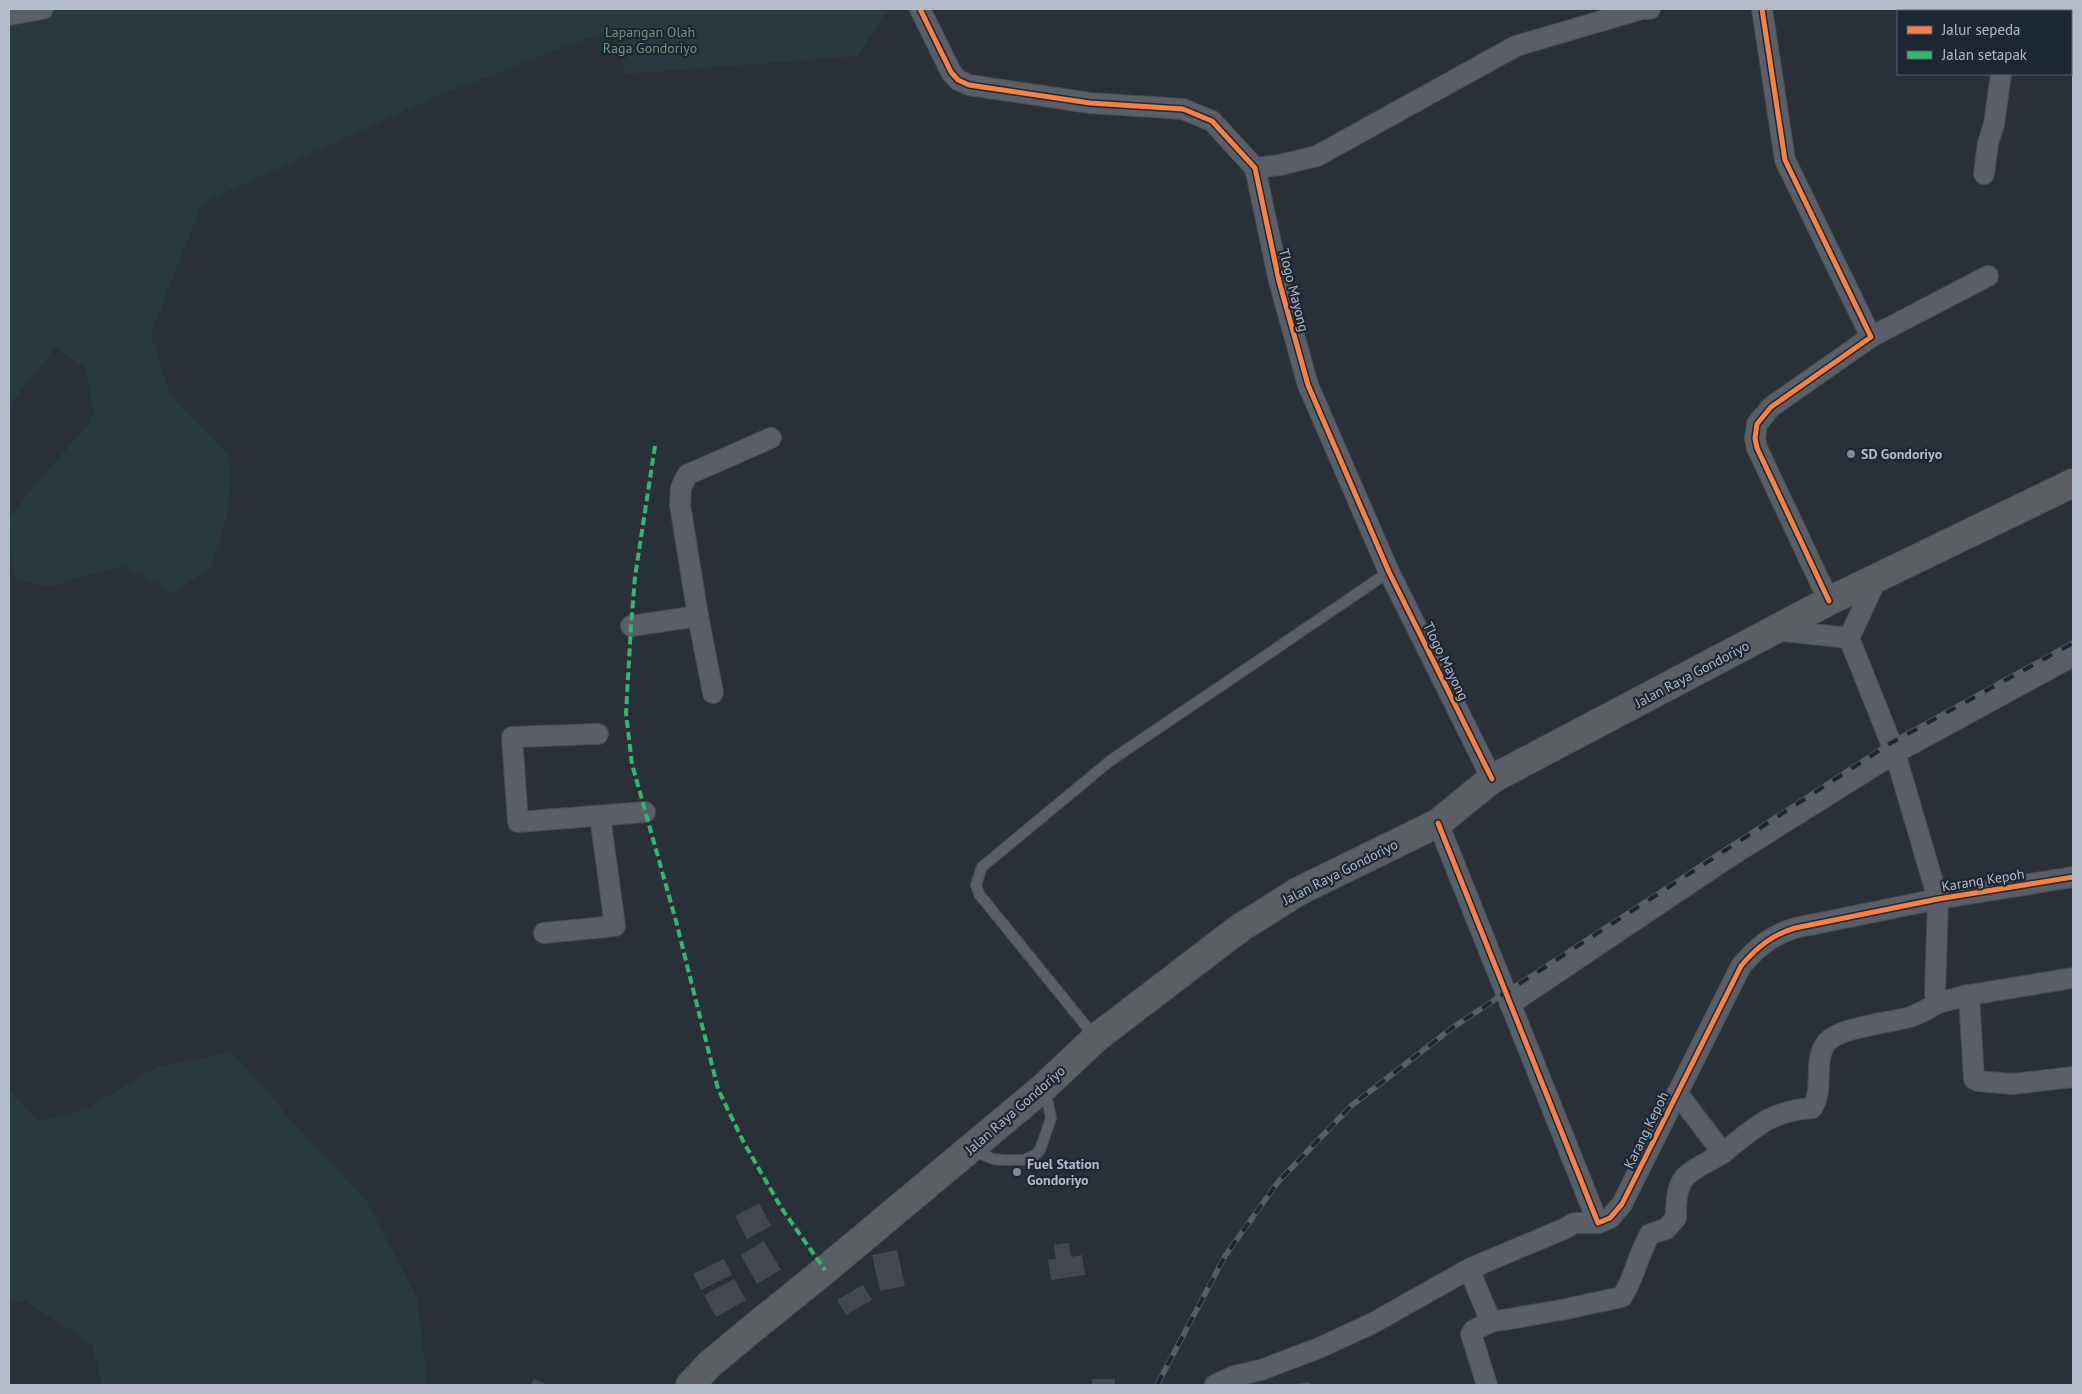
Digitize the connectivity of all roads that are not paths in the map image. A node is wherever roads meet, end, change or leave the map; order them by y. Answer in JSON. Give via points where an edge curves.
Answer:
{"nodes":[{"id":1,"x":43,"y":9,"type":"edge"},
{"id":2,"x":920,"y":9,"type":"edge"},
{"id":3,"x":1650,"y":9,"type":"edge"},
{"id":4,"x":1762,"y":9,"type":"edge"},
{"id":5,"x":9,"y":15,"type":"edge"},
{"id":6,"x":2000,"y":75,"type":"edge"},
{"id":7,"x":1254,"y":168,"type":"junction"},
{"id":8,"x":1984,"y":174,"type":"dead end"},
{"id":9,"x":1988,"y":276,"type":"dead end"},
{"id":10,"x":1871,"y":337,"type":"junction"},
{"id":11,"x":771,"y":438,"type":"dead end"},
{"id":12,"x":2073,"y":483,"type":"edge"},
{"id":13,"x":1389,"y":572,"type":"junction"},
{"id":14,"x":1878,"y":578,"type":"junction"},
{"id":15,"x":1829,"y":601,"type":"junction"},
{"id":16,"x":698,"y":616,"type":"junction"},
{"id":17,"x":631,"y":626,"type":"dead end"},
{"id":18,"x":1775,"y":630,"type":"junction"},
{"id":19,"x":1849,"y":638,"type":"junction"},
{"id":20,"x":2073,"y":656,"type":"edge"},
{"id":21,"x":713,"y":693,"type":"dead end"},
{"id":22,"x":598,"y":734,"type":"dead end"},
{"id":23,"x":1895,"y":753,"type":"junction"},
{"id":24,"x":1492,"y":780,"type":"junction"},
{"id":25,"x":645,"y":812,"type":"dead end"},
{"id":26,"x":600,"y":816,"type":"junction"},
{"id":27,"x":1438,"y":823,"type":"junction"},
{"id":28,"x":2073,"y":877,"type":"edge"},
{"id":29,"x":1938,"y":899,"type":"junction"},
{"id":30,"x":544,"y":933,"type":"dead end"},
{"id":31,"x":2073,"y":978,"type":"edge"},
{"id":32,"x":1969,"y":995,"type":"junction"},
{"id":33,"x":1938,"y":1003,"type":"junction"},
{"id":34,"x":1510,"y":1004,"type":"junction"},
{"id":35,"x":1096,"y":1038,"type":"junction"},
{"id":36,"x":2073,"y":1077,"type":"edge"},
{"id":37,"x":1044,"y":1086,"type":"junction"},
{"id":38,"x":1677,"y":1093,"type":"junction"},
{"id":39,"x":970,"y":1150,"type":"junction"},
{"id":40,"x":1723,"y":1153,"type":"junction"},
{"id":41,"x":1598,"y":1223,"type":"junction"},
{"id":42,"x":1469,"y":1269,"type":"junction"},
{"id":43,"x":1491,"y":1322,"type":"junction"},
{"id":44,"x":690,"y":1385,"type":"edge"},
{"id":45,"x":1215,"y":1385,"type":"edge"},
{"id":46,"x":1487,"y":1385,"type":"edge"}],
"edges":[{"from":1,"to":5,"type":"street"},
{"from":2,"to":7,"type":"street","name":"Tlogo Mayong","via":[[958,80],[969,85],[1090,103],[1182,108],[1212,121]]},
{"from":3,"to":7,"type":"street","via":[[1516,46],[1317,156]]},
{"from":4,"to":10,"type":"street","via":[[1785,160]]},
{"from":6,"to":8,"type":"street"},
{"from":7,"to":13,"type":"street","name":"Tlogo Mayong","via":[[1279,281],[1308,385]]},
{"from":9,"to":10,"type":"street"},
{"from":10,"to":15,"type":"street","via":[[1771,407],[1755,430],[1757,448]]},
{"from":11,"to":16,"type":"street","via":[[686,475],[680,505]]},
{"from":12,"to":14,"type":"highway","name":"Jalan Raya Gondoriyo"},
{"from":13,"to":24,"type":"street","name":"Tlogo Mayong"},
{"from":13,"to":35,"type":"lane","via":[[1110,761],[982,867],[976,885],[980,894]]},
{"from":14,"to":15,"type":"highway","name":"Jalan Raya Gondoriyo"},
{"from":14,"to":19,"type":"street"},
{"from":15,"to":18,"type":"highway","name":"Jalan Raya Gondoriyo"},
{"from":16,"to":17,"type":"street"},
{"from":16,"to":21,"type":"street"},
{"from":18,"to":19,"type":"street"},
{"from":18,"to":24,"type":"highway","name":"Jalan Raya Gondoriyo"},
{"from":19,"to":23,"type":"street","name":"Karang Kepoh"},
{"from":20,"to":23,"type":"street"},
{"from":22,"to":26,"type":"street","via":[[512,737],[518,822]]},
{"from":23,"to":29,"type":"street","name":"Karang Kepoh"},
{"from":23,"to":34,"type":"street","via":[[1726,858]]},
{"from":24,"to":27,"type":"highway","name":"Jalan Raya Gondoriyo"},
{"from":25,"to":26,"type":"street"},
{"from":26,"to":30,"type":"street","via":[[615,926]]},
{"from":27,"to":34,"type":"street"},
{"from":27,"to":35,"type":"highway","name":"Jalan Raya Gondoriyo","via":[[1299,891],[1248,922]]},
{"from":28,"to":29,"type":"street","name":"Karang Kepoh"},
{"from":29,"to":33,"type":"street","via":[[1935,994]]},
{"from":29,"to":38,"type":"street","name":"Karang Kepoh","via":[[1796,928],[1766,941],[1741,966]]},
{"from":31,"to":32,"type":"street"},
{"from":32,"to":33,"type":"street"},
{"from":32,"to":36,"type":"street","via":[[1974,1079],[2012,1084]]},
{"from":33,"to":40,"type":"street","via":[[1912,1017],[1852,1029],[1828,1042],[1821,1055],[1818,1100],[1812,1108],[1792,1109],[1761,1122]]},
{"from":34,"to":41,"type":"street"},
{"from":35,"to":37,"type":"highway","name":"Jalan Raya Gondoriyo"},
{"from":37,"to":39,"type":"highway","name":"Jalan Raya Gondoriyo"},
{"from":37,"to":39,"type":"lane","via":[[1050,1118],[1040,1150],[1035,1155],[1023,1160],[1005,1160]]},
{"from":38,"to":40,"type":"street"},
{"from":38,"to":41,"type":"street","name":"Karang Kepoh","via":[[1622,1204],[1610,1218]]},
{"from":39,"to":44,"type":"highway","name":"Jalan Raya Gondoriyo","via":[[752,1328]]},
{"from":40,"to":43,"type":"street","via":[[1686,1176],[1679,1184],[1676,1218],[1666,1230],[1650,1234],[1622,1297]]},
{"from":41,"to":42,"type":"street","via":[[1574,1223]]},
{"from":42,"to":43,"type":"street"},
{"from":42,"to":45,"type":"street","via":[[1373,1323],[1319,1348]]},
{"from":43,"to":46,"type":"street","via":[[1471,1334]]}]}
